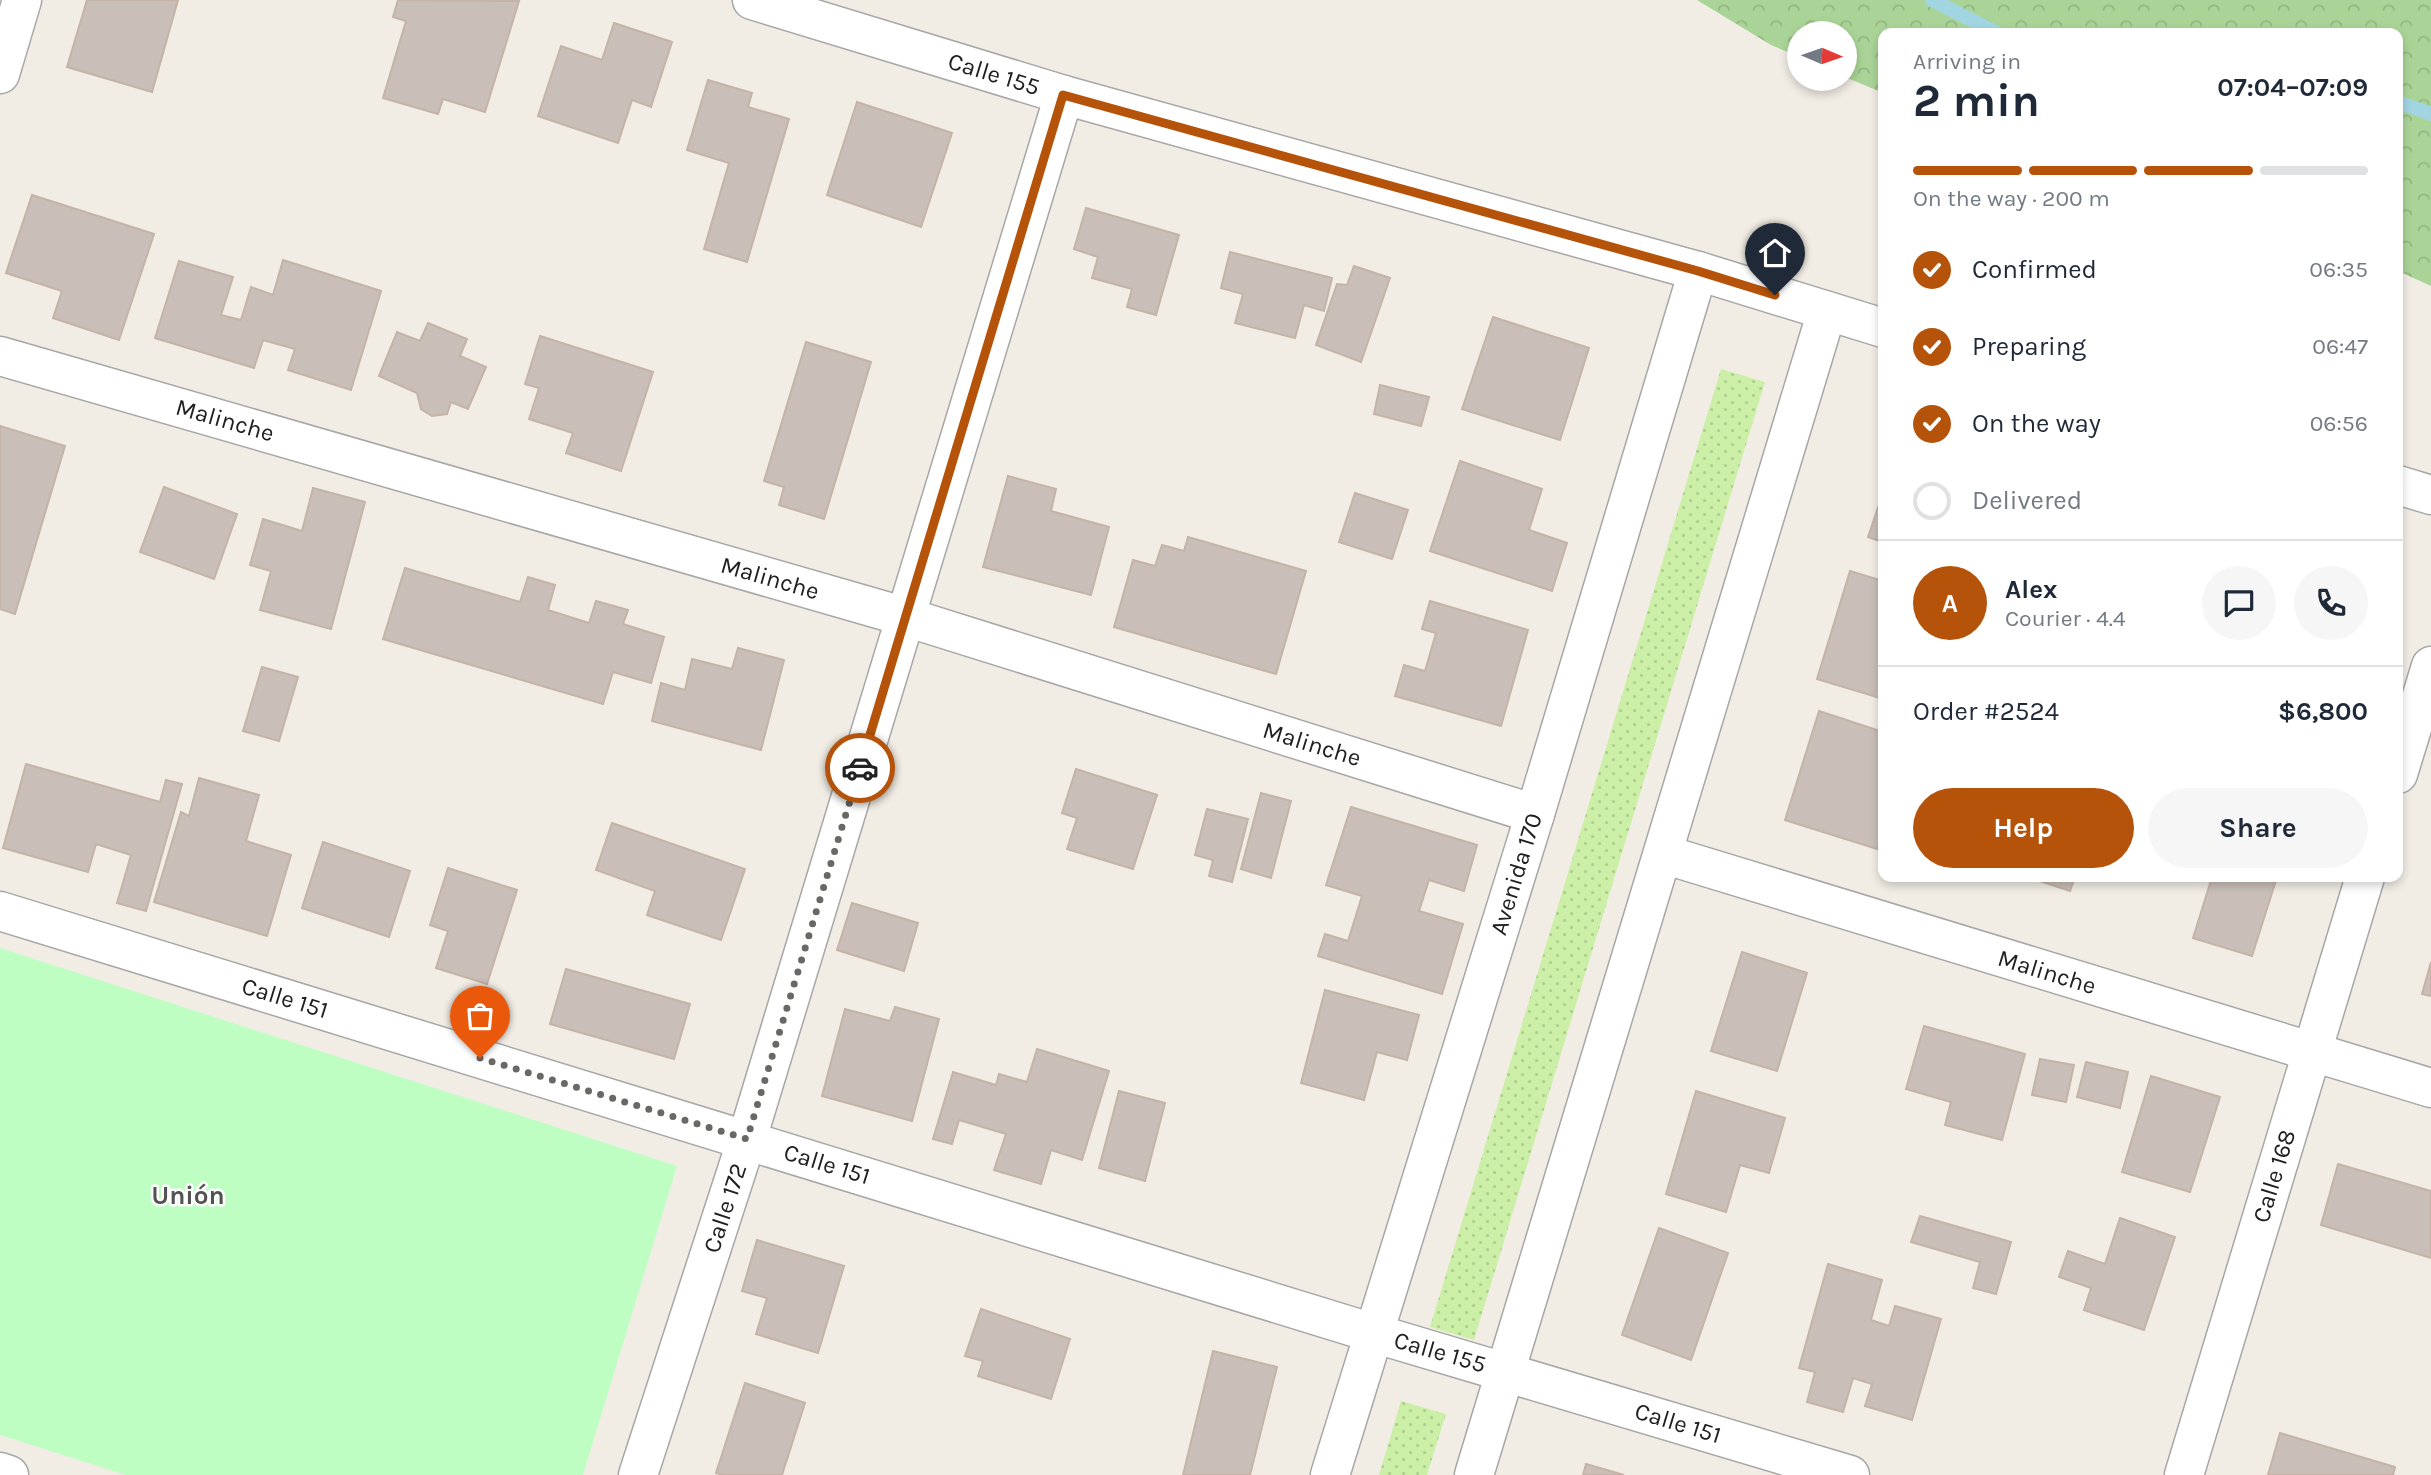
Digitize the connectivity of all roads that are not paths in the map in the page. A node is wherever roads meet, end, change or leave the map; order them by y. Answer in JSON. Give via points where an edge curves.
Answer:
{"nodes":[{"id":1,"x":22,"y":0,"type":"edge"},
{"id":2,"x":752,"y":0,"type":"edge"},
{"id":3,"x":0,"y":74,"type":"edge"},
{"id":4,"x":1063,"y":95,"type":"junction"},
{"id":5,"x":1698,"y":271,"type":"junction"},
{"id":6,"x":1827,"y":310,"type":"junction"},
{"id":7,"x":1878,"y":326,"type":"edge"},
{"id":8,"x":0,"y":356,"type":"edge"},
{"id":9,"x":2403,"y":487,"type":"edge"},
{"id":10,"x":2431,"y":495,"type":"edge"},
{"id":11,"x":906,"y":617,"type":"junction"},
{"id":12,"x":2431,"y":666,"type":"edge"},
{"id":13,"x":2403,"y":758,"type":"edge"},
{"id":14,"x":1535,"y":814,"type":"junction"},
{"id":15,"x":1663,"y":854,"type":"junction"},
{"id":16,"x":2363,"y":882,"type":"edge"},
{"id":17,"x":0,"y":911,"type":"edge"},
{"id":18,"x":2310,"y":1053,"type":"junction"},
{"id":19,"x":2431,"y":1088,"type":"edge"},
{"id":20,"x":747,"y":1139,"type":"junction"},
{"id":21,"x":1373,"y":1333,"type":"junction"},
{"id":22,"x":1507,"y":1372,"type":"junction"},
{"id":23,"x":0,"y":1472,"type":"edge"},
{"id":24,"x":9,"y":1475,"type":"edge"},
{"id":25,"x":638,"y":1475,"type":"edge"},
{"id":26,"x":1330,"y":1475,"type":"edge"},
{"id":27,"x":1474,"y":1475,"type":"edge"},
{"id":28,"x":1850,"y":1475,"type":"edge"},
{"id":29,"x":2184,"y":1475,"type":"edge"}],
"edges":[{"from":1,"to":3,"type":"street"},
{"from":2,"to":4,"type":"street","name":"Calle 155"},
{"from":4,"to":5,"type":"street","name":"Calle 155"},
{"from":4,"to":11,"type":"street","name":"Calle 172"},
{"from":5,"to":6,"type":"street","name":"Calle 155"},
{"from":5,"to":14,"type":"street","name":"Avenida 170"},
{"from":6,"to":7,"type":"street","name":"Calle 155"},
{"from":6,"to":15,"type":"street"},
{"from":8,"to":11,"type":"street","name":"Malinche"},
{"from":9,"to":10,"type":"street"},
{"from":11,"to":14,"type":"street","name":"Malinche"},
{"from":11,"to":20,"type":"street","name":"Calle 172"},
{"from":12,"to":13,"type":"street"},
{"from":14,"to":21,"type":"street","name":"Avenida 170"},
{"from":15,"to":18,"type":"street","name":"Malinche"},
{"from":15,"to":22,"type":"street"},
{"from":16,"to":18,"type":"street","name":"Calle 168"},
{"from":17,"to":20,"type":"street","name":"Calle 151"},
{"from":18,"to":19,"type":"street","name":"Malinche"},
{"from":18,"to":29,"type":"street","name":"Calle 168"},
{"from":20,"to":21,"type":"street","name":"Calle 151"},
{"from":20,"to":25,"type":"street","name":"Calle 172"},
{"from":21,"to":22,"type":"street","name":"Calle 155"},
{"from":21,"to":26,"type":"street","name":"Avenida 170"},
{"from":22,"to":27,"type":"street"},
{"from":22,"to":28,"type":"street","name":"Calle 151"},
{"from":23,"to":24,"type":"street"}]}
